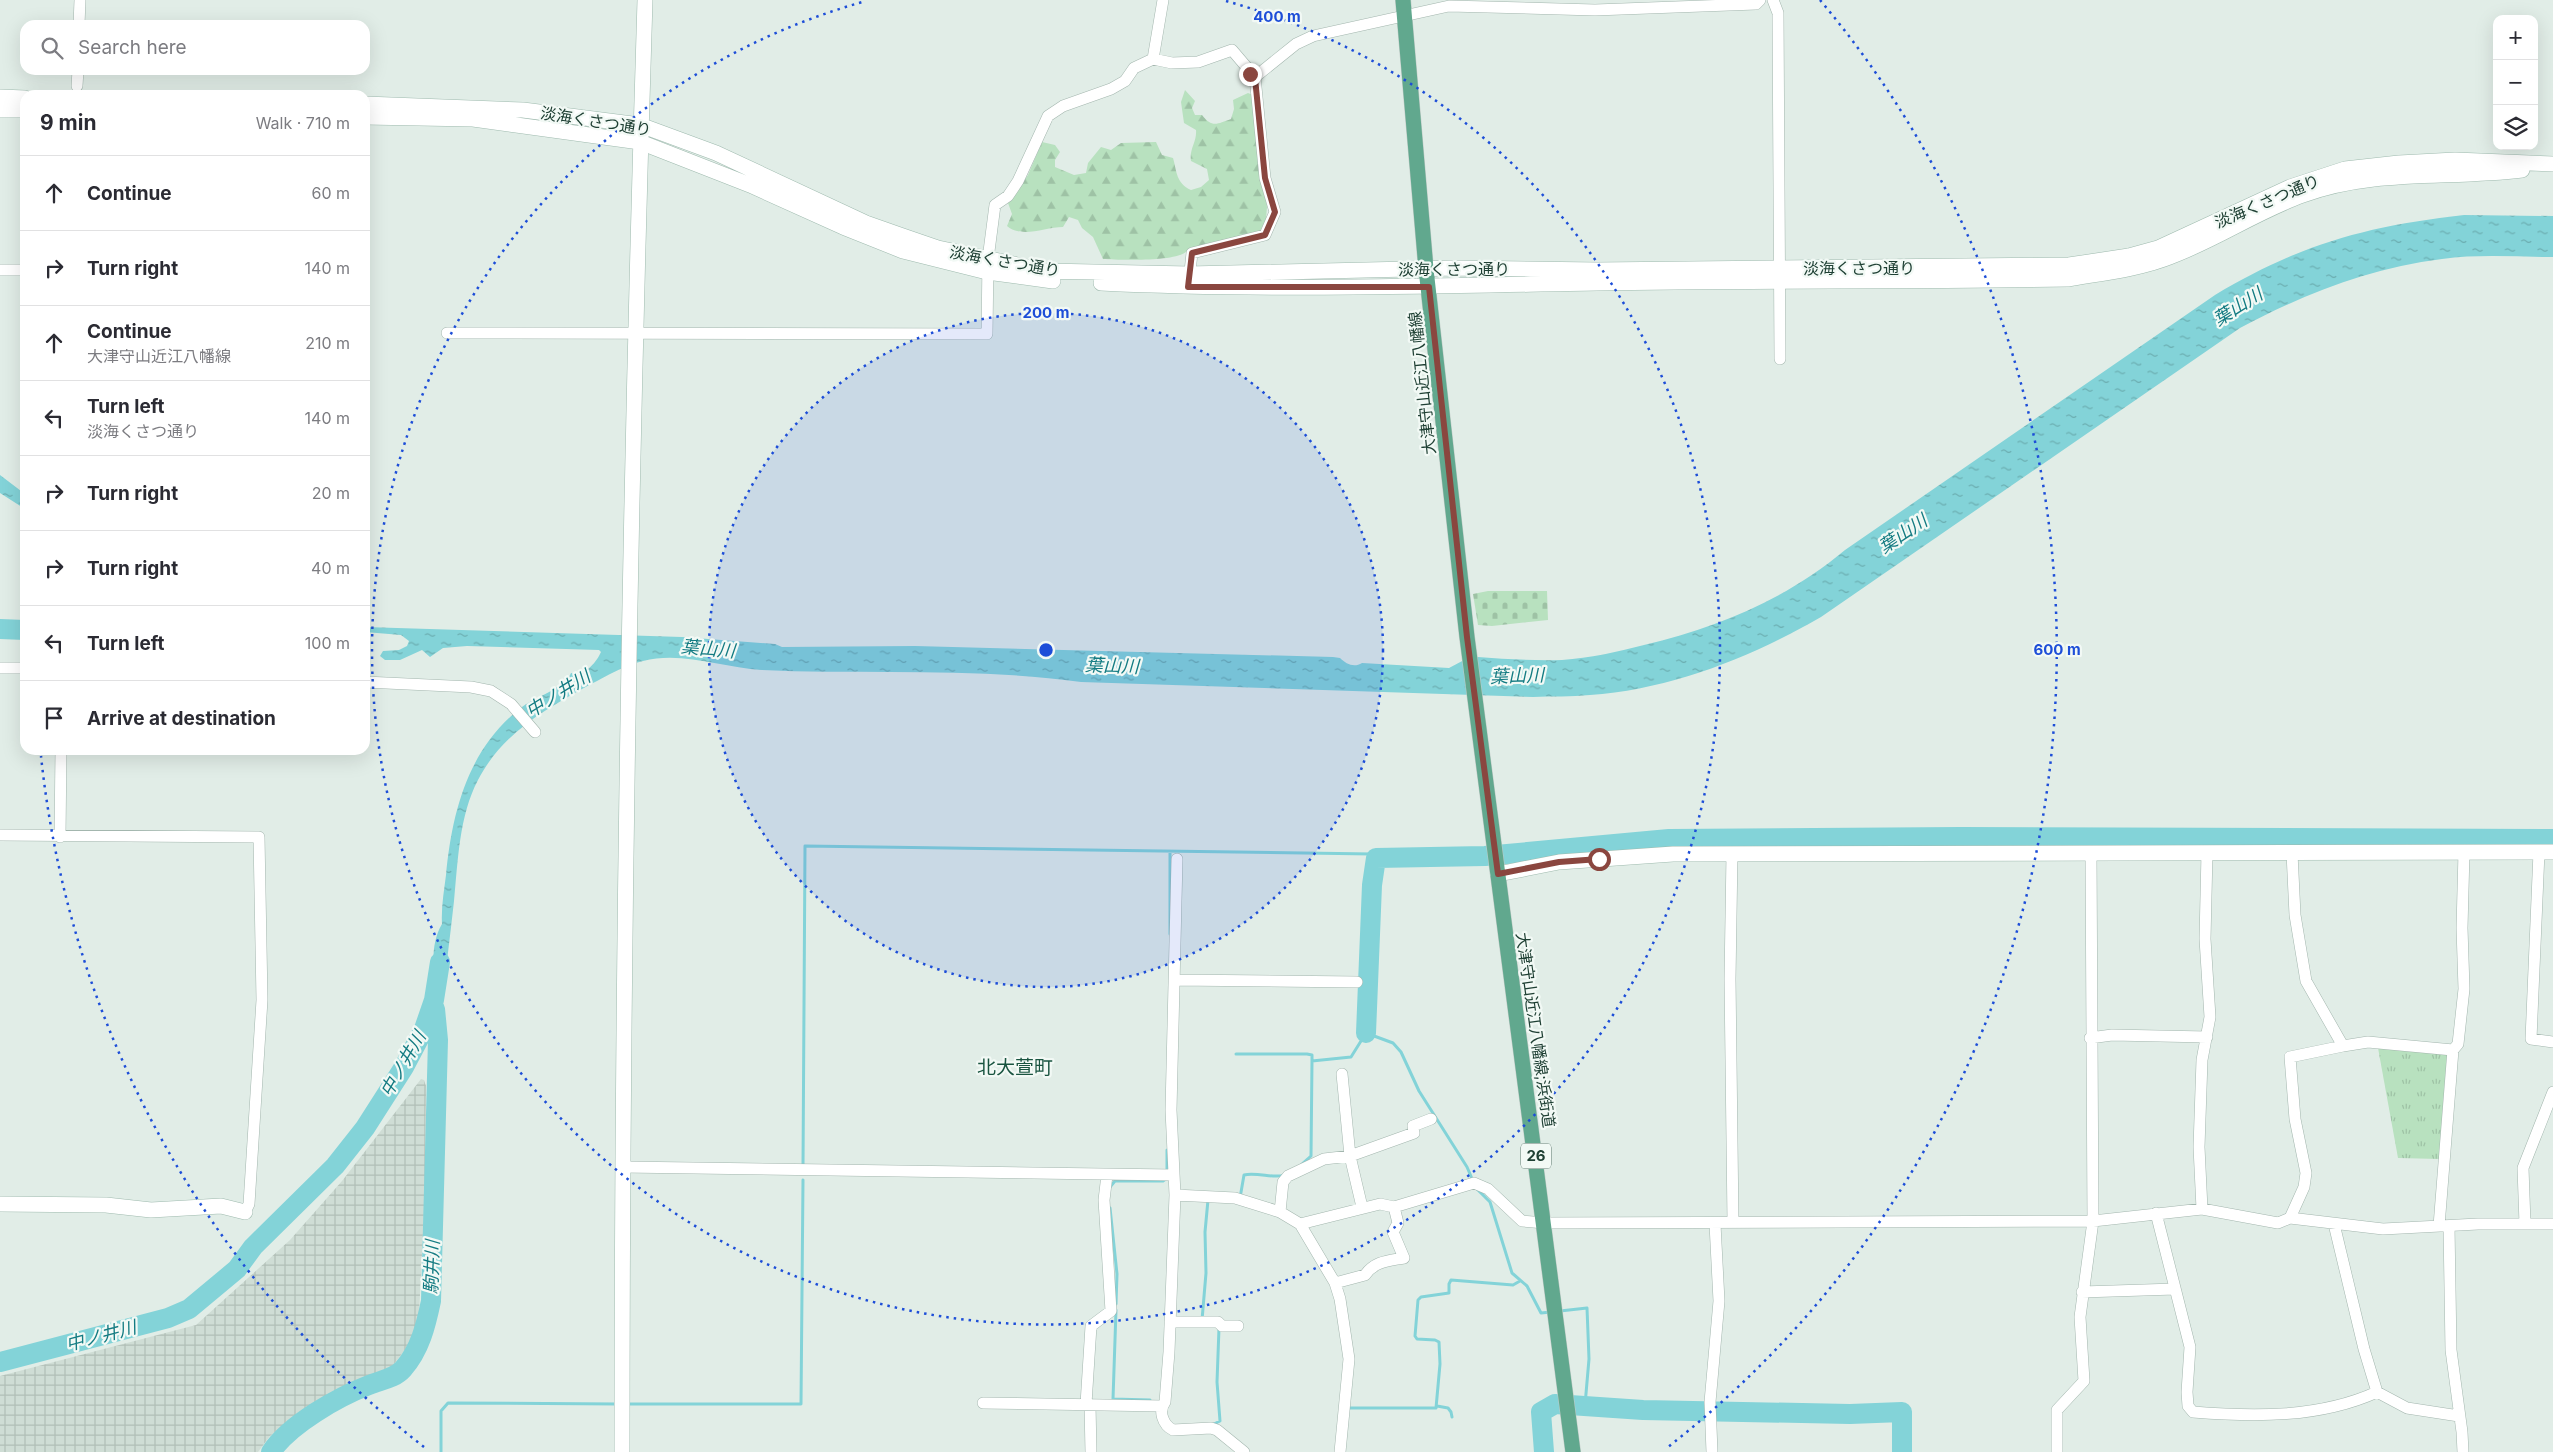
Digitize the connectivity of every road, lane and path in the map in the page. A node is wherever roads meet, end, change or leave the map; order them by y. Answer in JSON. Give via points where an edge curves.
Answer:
{"nodes":[{"id":1,"x":80,"y":0,"type":"edge"},
{"id":2,"x":645,"y":0,"type":"edge"},
{"id":3,"x":1163,"y":0,"type":"edge"},
{"id":4,"x":1760,"y":0,"type":"edge"},
{"id":5,"x":1773,"y":0,"type":"edge"},
{"id":6,"x":1403,"y":8,"type":"edge"},
{"id":7,"x":79,"y":20,"type":"edge"},
{"id":8,"x":1153,"y":59,"type":"junction"},
{"id":9,"x":78,"y":75,"type":"edge"},
{"id":10,"x":1255,"y":78,"type":"junction"},
{"id":11,"x":77,"y":86,"type":"dead end"},
{"id":12,"x":0,"y":97,"type":"edge"},
{"id":13,"x":20,"y":98,"type":"edge"},
{"id":14,"x":370,"y":104,"type":"edge"},
{"id":15,"x":0,"y":110,"type":"edge"},
{"id":16,"x":20,"y":110,"type":"edge"},
{"id":17,"x":370,"y":117,"type":"edge"},
{"id":18,"x":640,"y":125,"type":"junction"},
{"id":19,"x":640,"y":142,"type":"junction"},
{"id":20,"x":2553,"y":166,"type":"edge"},
{"id":21,"x":988,"y":266,"type":"junction"},
{"id":22,"x":1426,"y":269,"type":"junction"},
{"id":23,"x":0,"y":270,"type":"edge"},
{"id":24,"x":20,"y":270,"type":"edge"},
{"id":25,"x":1780,"y":276,"type":"junction"},
{"id":26,"x":1189,"y":280,"type":"junction"},
{"id":27,"x":1429,"y":287,"type":"junction"},
{"id":28,"x":447,"y":333,"type":"dead end"},
{"id":29,"x":635,"y":334,"type":"junction"},
{"id":30,"x":1780,"y":359,"type":"dead end"},
{"id":31,"x":1468,"y":642,"type":"joint"},
{"id":32,"x":0,"y":668,"type":"edge"},
{"id":33,"x":20,"y":668,"type":"edge"},
{"id":34,"x":370,"y":682,"type":"edge"},
{"id":35,"x":535,"y":732,"type":"dead end"},
{"id":36,"x":61,"y":755,"type":"edge"},
{"id":37,"x":0,"y":835,"type":"edge"},
{"id":38,"x":60,"y":837,"type":"junction"},
{"id":39,"x":2464,"y":852,"type":"junction"},
{"id":40,"x":2546,"y":852,"type":"edge"},
{"id":41,"x":2207,"y":853,"type":"junction"},
{"id":42,"x":2292,"y":853,"type":"junction"},
{"id":43,"x":1732,"y":854,"type":"junction"},
{"id":44,"x":2091,"y":854,"type":"junction"},
{"id":45,"x":1177,"y":859,"type":"dead end"},
{"id":46,"x":1496,"y":861,"type":"junction"},
{"id":47,"x":1174,"y":980,"type":"junction"},
{"id":48,"x":1357,"y":982,"type":"dead end"},
{"id":49,"x":2208,"y":1037,"type":"junction"},
{"id":50,"x":2090,"y":1038,"type":"junction"},
{"id":51,"x":2553,"y":1042,"type":"edge"},
{"id":52,"x":2343,"y":1046,"type":"junction"},
{"id":53,"x":2453,"y":1050,"type":"junction"},
{"id":54,"x":1342,"y":1074,"type":"dead end"},
{"id":55,"x":2553,"y":1092,"type":"edge"},
{"id":56,"x":1431,"y":1119,"type":"dead end"},
{"id":57,"x":1350,"y":1156,"type":"junction"},
{"id":58,"x":623,"y":1168,"type":"junction"},
{"id":59,"x":1107,"y":1175,"type":"junction"},
{"id":60,"x":1169,"y":1175,"type":"junction"},
{"id":61,"x":1175,"y":1195,"type":"junction"},
{"id":62,"x":0,"y":1204,"type":"edge"},
{"id":63,"x":1362,"y":1207,"type":"junction"},
{"id":64,"x":1394,"y":1207,"type":"junction"},
{"id":65,"x":2202,"y":1209,"type":"junction"},
{"id":66,"x":245,"y":1212,"type":"joint"},
{"id":67,"x":1280,"y":1212,"type":"junction"},
{"id":68,"x":2156,"y":1213,"type":"junction"},
{"id":69,"x":2290,"y":1218,"type":"junction"},
{"id":70,"x":2093,"y":1221,"type":"junction"},
{"id":71,"x":1732,"y":1222,"type":"junction"},
{"id":72,"x":1545,"y":1223,"type":"junction"},
{"id":73,"x":1300,"y":1224,"type":"junction"},
{"id":74,"x":1715,"y":1224,"type":"junction"},
{"id":75,"x":2334,"y":1224,"type":"junction"},
{"id":76,"x":2525,"y":1224,"type":"junction"},
{"id":77,"x":2553,"y":1224,"type":"edge"},
{"id":78,"x":2444,"y":1226,"type":"junction"},
{"id":79,"x":1336,"y":1283,"type":"junction"},
{"id":80,"x":2175,"y":1289,"type":"junction"},
{"id":81,"x":2082,"y":1292,"type":"junction"},
{"id":82,"x":1170,"y":1322,"type":"junction"},
{"id":83,"x":1238,"y":1326,"type":"dead end"},
{"id":84,"x":2377,"y":1392,"type":"junction"},
{"id":85,"x":983,"y":1402,"type":"dead end"},
{"id":86,"x":1088,"y":1404,"type":"junction"},
{"id":87,"x":1162,"y":1406,"type":"junction"},
{"id":88,"x":2459,"y":1416,"type":"junction"},
{"id":89,"x":622,"y":1452,"type":"edge"},
{"id":90,"x":1091,"y":1452,"type":"edge"},
{"id":91,"x":1244,"y":1452,"type":"edge"},
{"id":92,"x":1340,"y":1452,"type":"edge"},
{"id":93,"x":1573,"y":1452,"type":"edge"},
{"id":94,"x":1712,"y":1452,"type":"edge"},
{"id":95,"x":2057,"y":1452,"type":"edge"},
{"id":96,"x":2463,"y":1452,"type":"edge"}],
"edges":[{"from":1,"to":7,"type":"street"},
{"from":2,"to":18,"type":"street"},
{"from":3,"to":8,"type":"street"},
{"from":4,"to":6,"type":"street","via":[[1756,4],[1595,10]]},
{"from":5,"to":25,"type":"street","via":[[1778,13]]},
{"from":6,"to":10,"type":"street","via":[[1296,44]]},
{"from":6,"to":22,"type":"main road","name":"大津守山近江八幡線","number":"26"},
{"from":8,"to":10,"type":"street","via":[[1198,62],[1232,50]]},
{"from":8,"to":21,"type":"street","via":[[1134,68],[1112,89],[1063,106],[1048,116],[1018,181],[1008,196],[995,205]]},
{"from":9,"to":11,"type":"street"},
{"from":10,"to":26,"type":"street","via":[[1265,178],[1275,212],[1265,235],[1192,253]]},
{"from":12,"to":13,"type":"street"},
{"from":14,"to":18,"type":"street","name":"淡海くさつ通り","via":[[523,110]]},
{"from":15,"to":16,"type":"street"},
{"from":17,"to":19,"type":"street","name":"淡海くさつ通り","via":[[473,119]]},
{"from":18,"to":19,"type":"street"},
{"from":18,"to":21,"type":"street","name":"淡海くさつ通り","via":[[716,153],[866,223]]},
{"from":19,"to":21,"type":"street","name":"淡海くさつ通り","via":[[904,251]]},
{"from":19,"to":29,"type":"street"},
{"from":20,"to":25,"type":"street","name":"淡海くさつ通り","via":[[2490,174],[2367,179],[2304,195],[2171,257],[2068,279]]},
{"from":21,"to":26,"type":"street","name":"淡海くさつ通り","via":[[1052,281]]},
{"from":21,"to":29,"type":"street","via":[[987,334]]},
{"from":22,"to":25,"type":"street","name":"淡海くさつ通り"},
{"from":22,"to":26,"type":"street","name":"淡海くさつ通り"},
{"from":22,"to":27,"type":"main road","name":"大津守山近江八幡線","number":"26"},
{"from":23,"to":24,"type":"street"},
{"from":25,"to":27,"type":"street","name":"淡海くさつ通り"},
{"from":25,"to":30,"type":"street"},
{"from":26,"to":27,"type":"street","name":"淡海くさつ通り"},
{"from":27,"to":31,"type":"main road","name":"大津守山近江八幡線","number":"26"},
{"from":28,"to":29,"type":"street"},
{"from":29,"to":58,"type":"street","via":[[622,1061]]},
{"from":31,"to":46,"type":"main road","name":"大津守山近江八幡線;浜街道","number":"26"},
{"from":32,"to":33,"type":"street"},
{"from":34,"to":35,"type":"street","via":[[492,691],[511,704]]},
{"from":36,"to":38,"type":"street"},
{"from":37,"to":38,"type":"street"},
{"from":38,"to":66,"type":"street","via":[[259,837],[262,1000],[249,1204]]},
{"from":39,"to":40,"type":"street"},
{"from":39,"to":42,"type":"street"},
{"from":39,"to":53,"type":"street","via":[[2464,988],[2458,1044]]},
{"from":40,"to":51,"type":"street","via":[[2531,1039]]},
{"from":41,"to":42,"type":"street"},
{"from":41,"to":44,"type":"street"},
{"from":41,"to":49,"type":"street"},
{"from":42,"to":52,"type":"street","via":[[2295,915],[2306,981]]},
{"from":43,"to":44,"type":"street"},
{"from":43,"to":46,"type":"street","via":[[1672,854],[1559,862]]},
{"from":43,"to":71,"type":"street"},
{"from":44,"to":50,"type":"street"},
{"from":45,"to":47,"type":"street"},
{"from":46,"to":72,"type":"main road","name":"大津守山近江八幡線;浜街道","number":"26"},
{"from":47,"to":48,"type":"street"},
{"from":47,"to":60,"type":"street"},
{"from":49,"to":50,"type":"street","via":[[2112,1035]]},
{"from":49,"to":65,"type":"street","via":[[2202,1060],[2199,1147]]},
{"from":50,"to":70,"type":"street"},
{"from":52,"to":53,"type":"street","via":[[2368,1042]]},
{"from":52,"to":69,"type":"street","via":[[2290,1057],[2295,1118],[2306,1174],[2304,1187]]},
{"from":53,"to":78,"type":"street"},
{"from":54,"to":57,"type":"street"},
{"from":55,"to":76,"type":"street","via":[[2523,1168]]},
{"from":56,"to":57,"type":"street","via":[[1413,1126],[1414,1133]]},
{"from":57,"to":63,"type":"street"},
{"from":57,"to":67,"type":"street","via":[[1324,1159],[1288,1176],[1284,1182]]},
{"from":58,"to":59,"type":"street"},
{"from":58,"to":89,"type":"street"},
{"from":59,"to":60,"type":"street"},
{"from":59,"to":86,"type":"street","via":[[1104,1200],[1111,1311],[1091,1326]]},
{"from":60,"to":61,"type":"street"},
{"from":61,"to":67,"type":"street","via":[[1235,1198]]},
{"from":61,"to":82,"type":"street"},
{"from":62,"to":66,"type":"street","via":[[106,1205],[151,1210],[221,1206]]},
{"from":63,"to":64,"type":"street","via":[[1380,1204]]},
{"from":63,"to":73,"type":"street"},
{"from":64,"to":72,"type":"street","via":[[1474,1183],[1488,1190],[1522,1221]]},
{"from":64,"to":79,"type":"street","via":[[1398,1224],[1393,1232],[1404,1258],[1376,1264],[1365,1275]]},
{"from":65,"to":68,"type":"street"},
{"from":65,"to":69,"type":"street","via":[[2278,1223]]},
{"from":67,"to":73,"type":"street"},
{"from":68,"to":70,"type":"street"},
{"from":68,"to":80,"type":"street"},
{"from":69,"to":75,"type":"street"},
{"from":70,"to":71,"type":"street"},
{"from":70,"to":81,"type":"street"},
{"from":71,"to":74,"type":"street"},
{"from":72,"to":74,"type":"street"},
{"from":72,"to":93,"type":"main road","name":"大津守山近江八幡線;浜街道","number":"26"},
{"from":73,"to":79,"type":"street"},
{"from":74,"to":94,"type":"street","via":[[1719,1302],[1710,1402]]},
{"from":75,"to":78,"type":"street","via":[[2383,1229]]},
{"from":75,"to":84,"type":"street"},
{"from":76,"to":77,"type":"street"},
{"from":76,"to":78,"type":"street"},
{"from":78,"to":88,"type":"street","via":[[2451,1350]]},
{"from":79,"to":92,"type":"street","via":[[1348,1359]]},
{"from":80,"to":81,"type":"street"},
{"from":80,"to":84,"type":"street","via":[[2190,1348],[2187,1392],[2188,1406],[2193,1412],[2231,1416],[2290,1414],[2335,1406]]},
{"from":81,"to":95,"type":"street","via":[[2080,1317],[2084,1381],[2057,1410]]},
{"from":82,"to":83,"type":"street","via":[[1218,1322],[1222,1326]]},
{"from":82,"to":87,"type":"street","via":[[1165,1402]]},
{"from":84,"to":88,"type":"street","via":[[2407,1408]]},
{"from":85,"to":86,"type":"street"},
{"from":86,"to":87,"type":"street"},
{"from":86,"to":90,"type":"street"},
{"from":87,"to":91,"type":"street","via":[[1162,1418],[1169,1428],[1211,1428]]},
{"from":88,"to":96,"type":"street"}]}
